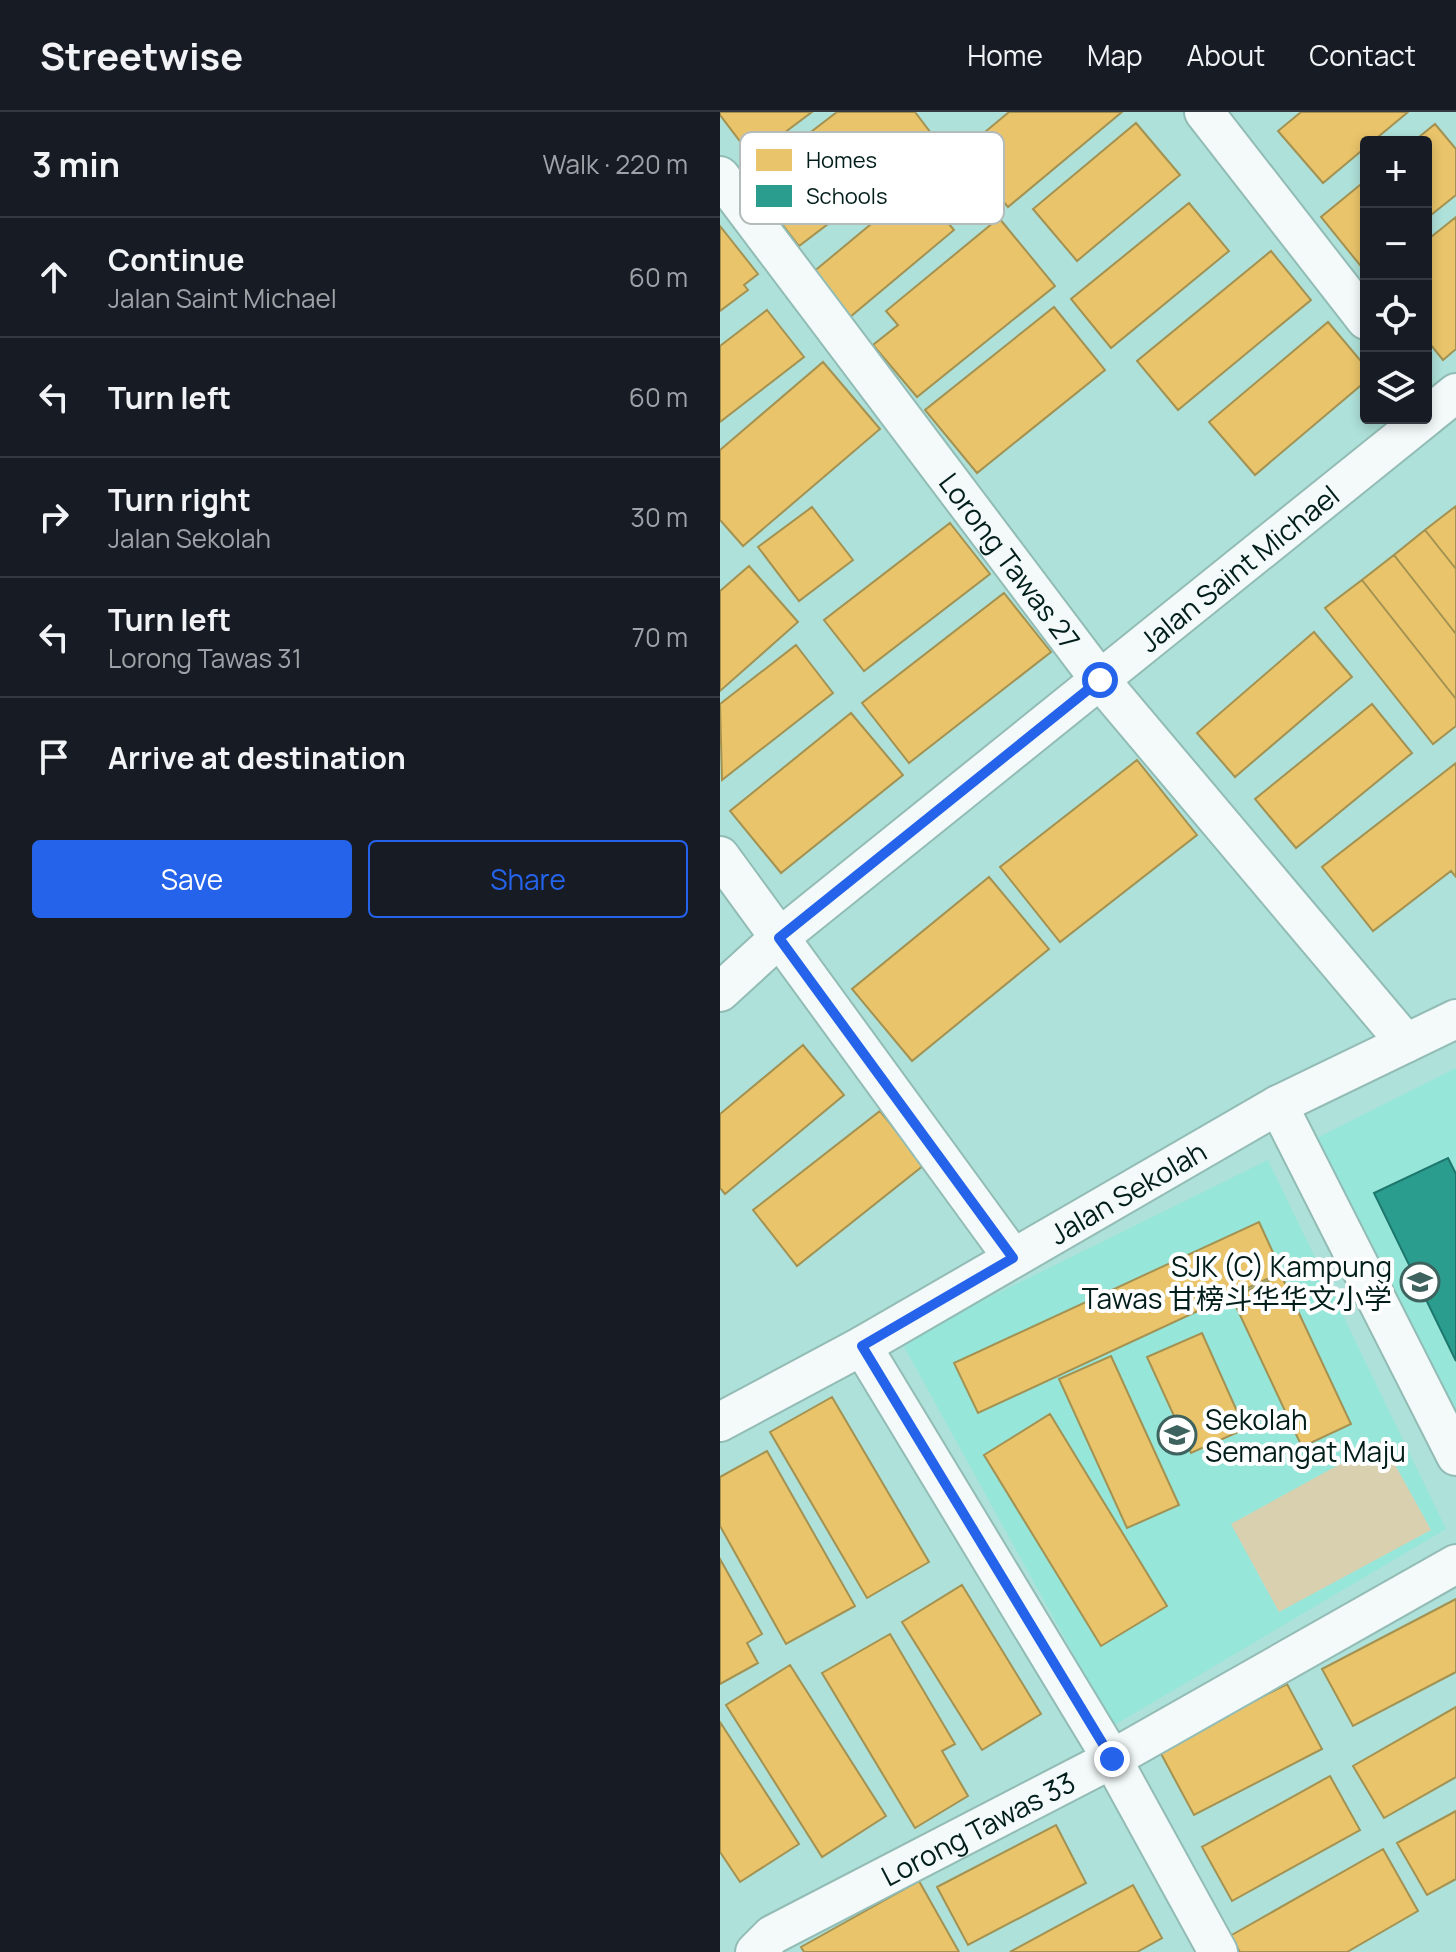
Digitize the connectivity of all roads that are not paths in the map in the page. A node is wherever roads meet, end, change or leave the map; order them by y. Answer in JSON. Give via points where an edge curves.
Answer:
{"nodes":[{"id":1,"x":1204,"y":112,"type":"edge"},
{"id":2,"x":720,"y":176,"type":"edge"},
{"id":3,"x":740,"y":203,"type":"edge"},
{"id":4,"x":756,"y":224,"type":"edge"},
{"id":5,"x":1360,"y":312,"type":"edge"},
{"id":6,"x":1434,"y":407,"type":"edge"},
{"id":7,"x":1100,"y":680,"type":"junction"},
{"id":8,"x":720,"y":856,"type":"edge"},
{"id":9,"x":779,"y":938,"type":"junction"},
{"id":10,"x":720,"y":992,"type":"edge"},
{"id":11,"x":1456,"y":1019,"type":"edge"},
{"id":12,"x":1406,"y":1043,"type":"junction"},
{"id":13,"x":1278,"y":1105,"type":"junction"},
{"id":14,"x":1013,"y":1258,"type":"junction"},
{"id":15,"x":862,"y":1346,"type":"junction"},
{"id":16,"x":720,"y":1422,"type":"edge"},
{"id":17,"x":1456,"y":1456,"type":"edge"},
{"id":18,"x":1456,"y":1564,"type":"edge"},
{"id":19,"x":1112,"y":1759,"type":"junction"},
{"id":20,"x":755,"y":1952,"type":"edge"},
{"id":21,"x":1218,"y":1952,"type":"edge"}],
"edges":[{"from":1,"to":5,"type":"street"},
{"from":2,"to":3,"type":"street","name":"Lorong Tawas 27"},
{"from":4,"to":7,"type":"street","name":"Lorong Tawas 27"},
{"from":6,"to":7,"type":"street","name":"Jalan Saint Michael"},
{"from":7,"to":9,"type":"street","name":"Jalan Saint Michael"},
{"from":7,"to":12,"type":"street","name":"Lorong Tawas 27"},
{"from":8,"to":9,"type":"street"},
{"from":9,"to":10,"type":"street","name":"Jalan Saint Michael"},
{"from":9,"to":14,"type":"street"},
{"from":11,"to":12,"type":"street","name":"Jalan Sekolah"},
{"from":12,"to":13,"type":"street","name":"Jalan Sekolah"},
{"from":13,"to":14,"type":"street","name":"Jalan Sekolah"},
{"from":13,"to":17,"type":"street"},
{"from":14,"to":15,"type":"street","name":"Jalan Sekolah"},
{"from":15,"to":16,"type":"street","name":"Jalan Sekolah"},
{"from":15,"to":19,"type":"street"},
{"from":18,"to":19,"type":"street","name":"Lorong Tawas 33"},
{"from":19,"to":20,"type":"street","name":"Lorong Tawas 33","via":[[772,1935]]},
{"from":19,"to":21,"type":"street"}]}
